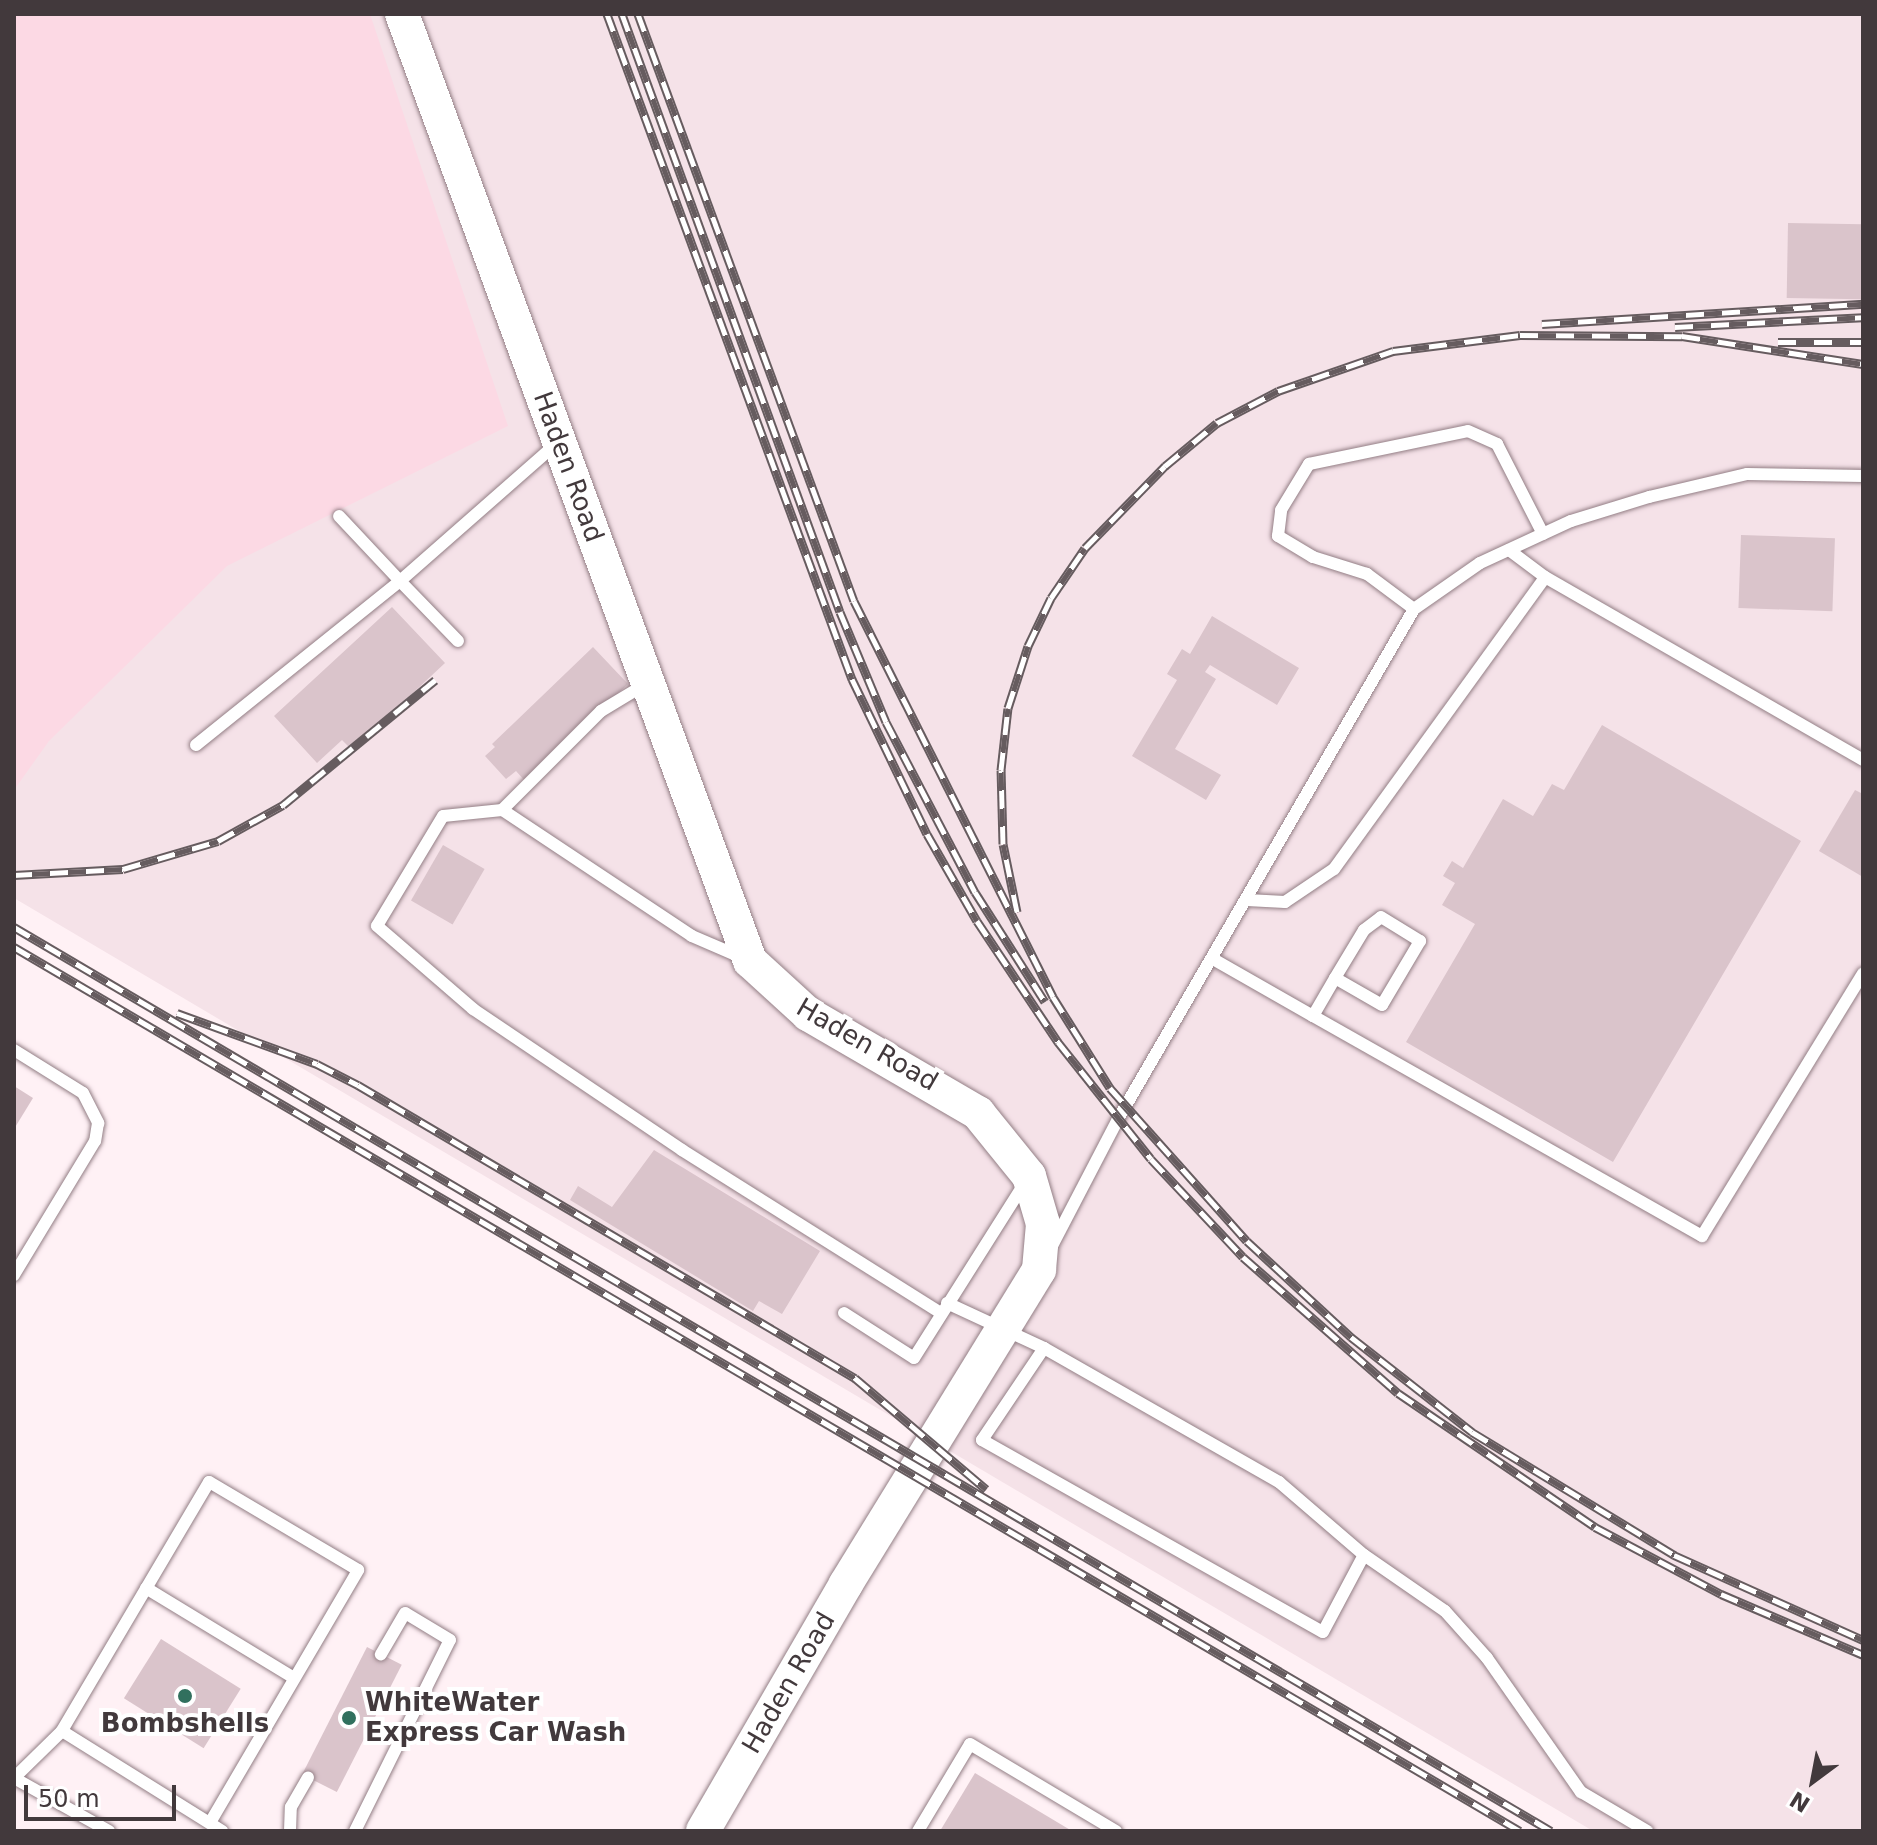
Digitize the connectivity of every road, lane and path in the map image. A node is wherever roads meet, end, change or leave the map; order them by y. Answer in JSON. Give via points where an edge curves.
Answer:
{"nodes":[{"id":1,"x":402,"y":14,"type":"edge"},
{"id":2,"x":559,"y":441,"type":"junction"},
{"id":3,"x":1863,"y":476,"type":"edge"},
{"id":4,"x":339,"y":516,"type":"dead end"},
{"id":5,"x":1543,"y":534,"type":"junction"},
{"id":6,"x":1509,"y":550,"type":"junction"},
{"id":7,"x":1545,"y":577,"type":"junction"},
{"id":8,"x":400,"y":581,"type":"junction"},
{"id":9,"x":1414,"y":609,"type":"junction"},
{"id":10,"x":458,"y":641,"type":"dead end"},
{"id":11,"x":646,"y":684,"type":"junction"},
{"id":12,"x":196,"y":745,"type":"dead end"},
{"id":13,"x":1863,"y":760,"type":"edge"},
{"id":14,"x":502,"y":810,"type":"junction"},
{"id":15,"x":1247,"y":900,"type":"junction"},
{"id":16,"x":1213,"y":959,"type":"junction"},
{"id":17,"x":750,"y":961,"type":"junction"},
{"id":18,"x":1863,"y":973,"type":"edge"},
{"id":19,"x":1335,"y":978,"type":"junction"},
{"id":20,"x":1313,"y":1016,"type":"junction"},
{"id":21,"x":14,"y":1050,"type":"edge"},
{"id":22,"x":1029,"y":1176,"type":"junction"},
{"id":23,"x":1039,"y":1270,"type":"junction"},
{"id":24,"x":14,"y":1275,"type":"edge"},
{"id":25,"x":944,"y":1308,"type":"junction"},
{"id":26,"x":844,"y":1313,"type":"dead end"},
{"id":27,"x":1005,"y":1331,"type":"junction"},
{"id":28,"x":1044,"y":1348,"type":"junction"},
{"id":29,"x":1364,"y":1555,"type":"junction"},
{"id":30,"x":146,"y":1588,"type":"junction"},
{"id":31,"x":381,"y":1654,"type":"dead end"},
{"id":32,"x":294,"y":1678,"type":"junction"},
{"id":33,"x":62,"y":1731,"type":"junction"},
{"id":34,"x":14,"y":1778,"type":"edge"},
{"id":35,"x":308,"y":1778,"type":"dead end"},
{"id":36,"x":211,"y":1821,"type":"junction"},
{"id":37,"x":103,"y":1830,"type":"edge"},
{"id":38,"x":222,"y":1831,"type":"edge"},
{"id":39,"x":290,"y":1831,"type":"edge"},
{"id":40,"x":355,"y":1831,"type":"edge"},
{"id":41,"x":703,"y":1831,"type":"edge"},
{"id":42,"x":918,"y":1831,"type":"edge"},
{"id":43,"x":1116,"y":1831,"type":"edge"},
{"id":44,"x":1647,"y":1831,"type":"edge"}],
"edges":[{"from":1,"to":2,"type":"street","name":"Haden Road"},
{"from":2,"to":8,"type":"lane"},
{"from":2,"to":11,"type":"street","name":"Haden Road"},
{"from":3,"to":5,"type":"lane","via":[[1747,474],[1649,497]]},
{"from":4,"to":8,"type":"lane"},
{"from":5,"to":6,"type":"lane"},
{"from":5,"to":9,"type":"lane","via":[[1497,444],[1468,431],[1309,464],[1281,510],[1278,536],[1313,557],[1367,574]]},
{"from":6,"to":7,"type":"lane"},
{"from":6,"to":9,"type":"lane"},
{"from":7,"to":13,"type":"lane"},
{"from":7,"to":15,"type":"lane","via":[[1334,869],[1285,902]]},
{"from":8,"to":10,"type":"lane"},
{"from":8,"to":12,"type":"lane"},
{"from":9,"to":15,"type":"lane"},
{"from":11,"to":14,"type":"lane","via":[[601,711]]},
{"from":11,"to":17,"type":"street","name":"Haden Road"},
{"from":14,"to":17,"type":"lane","via":[[692,936]]},
{"from":14,"to":25,"type":"lane","via":[[443,816],[377,926],[473,1009],[682,1150]]},
{"from":15,"to":16,"type":"lane"},
{"from":16,"to":20,"type":"lane"},
{"from":16,"to":23,"type":"lane","via":[[1118,1119]]},
{"from":17,"to":22,"type":"street","name":"Haden Road","via":[[808,1014],[978,1113],[1000,1133]]},
{"from":18,"to":20,"type":"lane","via":[[1702,1236]]},
{"from":19,"to":19,"type":"lane","via":[[1364,930],[1381,917],[1420,941],[1382,1005]]},
{"from":19,"to":20,"type":"lane"},
{"from":21,"to":24,"type":"lane","via":[[83,1093],[98,1123],[95,1141]]},
{"from":22,"to":23,"type":"street","name":"Haden Road","via":[[1043,1224]]},
{"from":22,"to":25,"type":"lane"},
{"from":23,"to":27,"type":"street","name":"Haden Road"},
{"from":25,"to":26,"type":"lane","via":[[914,1358]]},
{"from":25,"to":27,"type":"lane"},
{"from":27,"to":28,"type":"lane"},
{"from":27,"to":41,"type":"street","name":"Haden Road","via":[[846,1584]]},
{"from":28,"to":29,"type":"lane","via":[[1279,1482]]},
{"from":28,"to":29,"type":"lane","via":[[982,1440],[1323,1632]]},
{"from":29,"to":44,"type":"lane","via":[[1445,1611],[1487,1658],[1581,1792]]},
{"from":30,"to":32,"type":"lane"},
{"from":30,"to":32,"type":"lane","via":[[209,1482],[358,1570]]},
{"from":30,"to":33,"type":"lane"},
{"from":31,"to":40,"type":"lane","via":[[405,1613],[450,1640]]},
{"from":32,"to":36,"type":"lane"},
{"from":33,"to":34,"type":"lane"},
{"from":33,"to":36,"type":"lane"},
{"from":34,"to":37,"type":"lane"},
{"from":35,"to":39,"type":"lane","via":[[291,1807]]},
{"from":36,"to":38,"type":"lane"},
{"from":42,"to":43,"type":"lane","via":[[970,1744]]}]}
